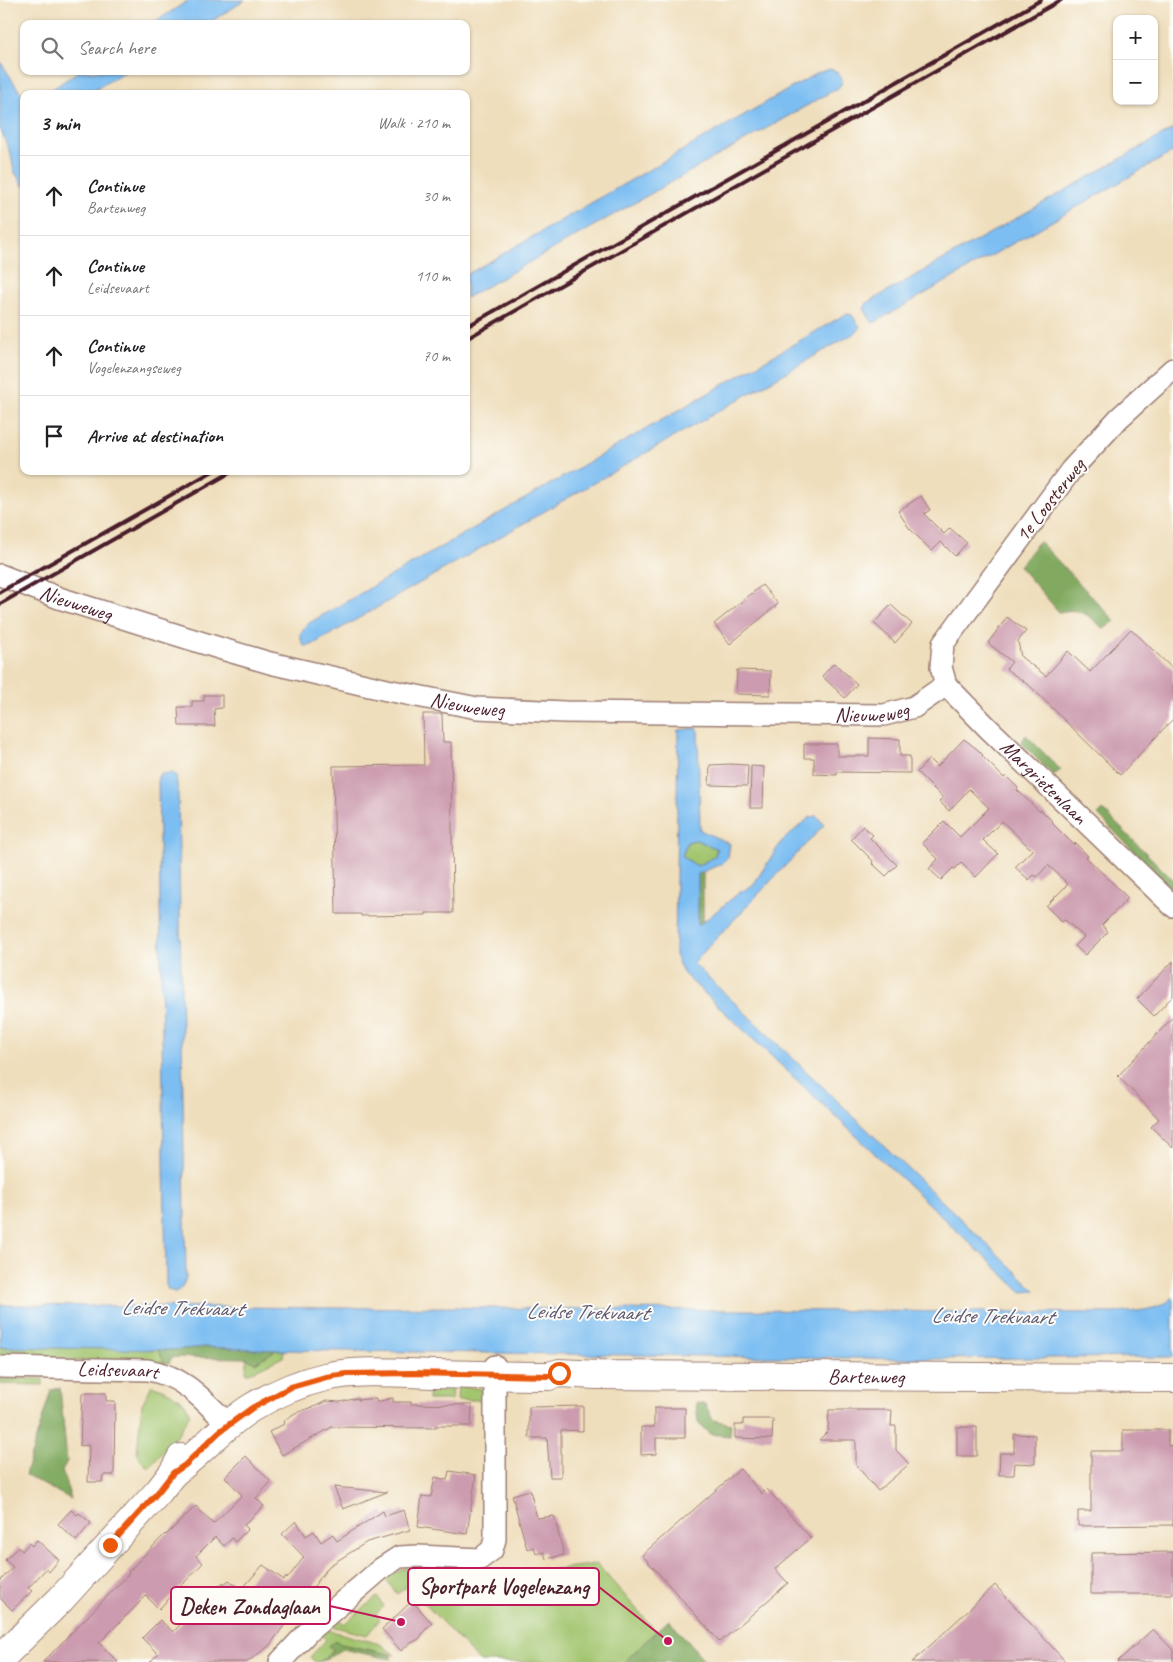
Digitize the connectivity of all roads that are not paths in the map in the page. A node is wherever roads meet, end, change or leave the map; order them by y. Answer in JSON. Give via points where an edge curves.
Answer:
{"nodes":[{"id":1,"x":1173,"y":369,"type":"edge"},
{"id":2,"x":0,"y":575,"type":"edge"},
{"id":3,"x":946,"y":685,"type":"junction"},
{"id":4,"x":1173,"y":906,"type":"edge"},
{"id":5,"x":0,"y":1367,"type":"edge"},
{"id":6,"x":495,"y":1371,"type":"junction"},
{"id":7,"x":1173,"y":1378,"type":"edge"},
{"id":8,"x":223,"y":1420,"type":"junction"},
{"id":9,"x":4,"y":1659,"type":"edge"},
{"id":10,"x":280,"y":1662,"type":"edge"}],
"edges":[{"from":1,"to":3,"type":"street","name":"1e Loosterweg","via":[[1119,418],[1071,470],[943,644],[941,667]]},
{"from":2,"to":3,"type":"street","name":"Nieuweweg","via":[[68,601],[270,663],[477,708],[884,715],[914,707]]},
{"from":3,"to":4,"type":"street","name":"Margrietenlaan"},
{"from":5,"to":8,"type":"street","name":"Leidsevaart","via":[[157,1371],[191,1388]]},
{"from":6,"to":7,"type":"main road","name":"Bartenweg","via":[[534,1366],[559,1373],[597,1376]]},
{"from":6,"to":8,"type":"main road","via":[[365,1364],[322,1367],[287,1376],[244,1396]]},
{"from":6,"to":10,"type":"street","via":[[495,1539],[492,1550],[480,1558],[399,1557],[309,1631]]},
{"from":8,"to":9,"type":"main road","via":[[187,1449],[159,1491]]}]}
